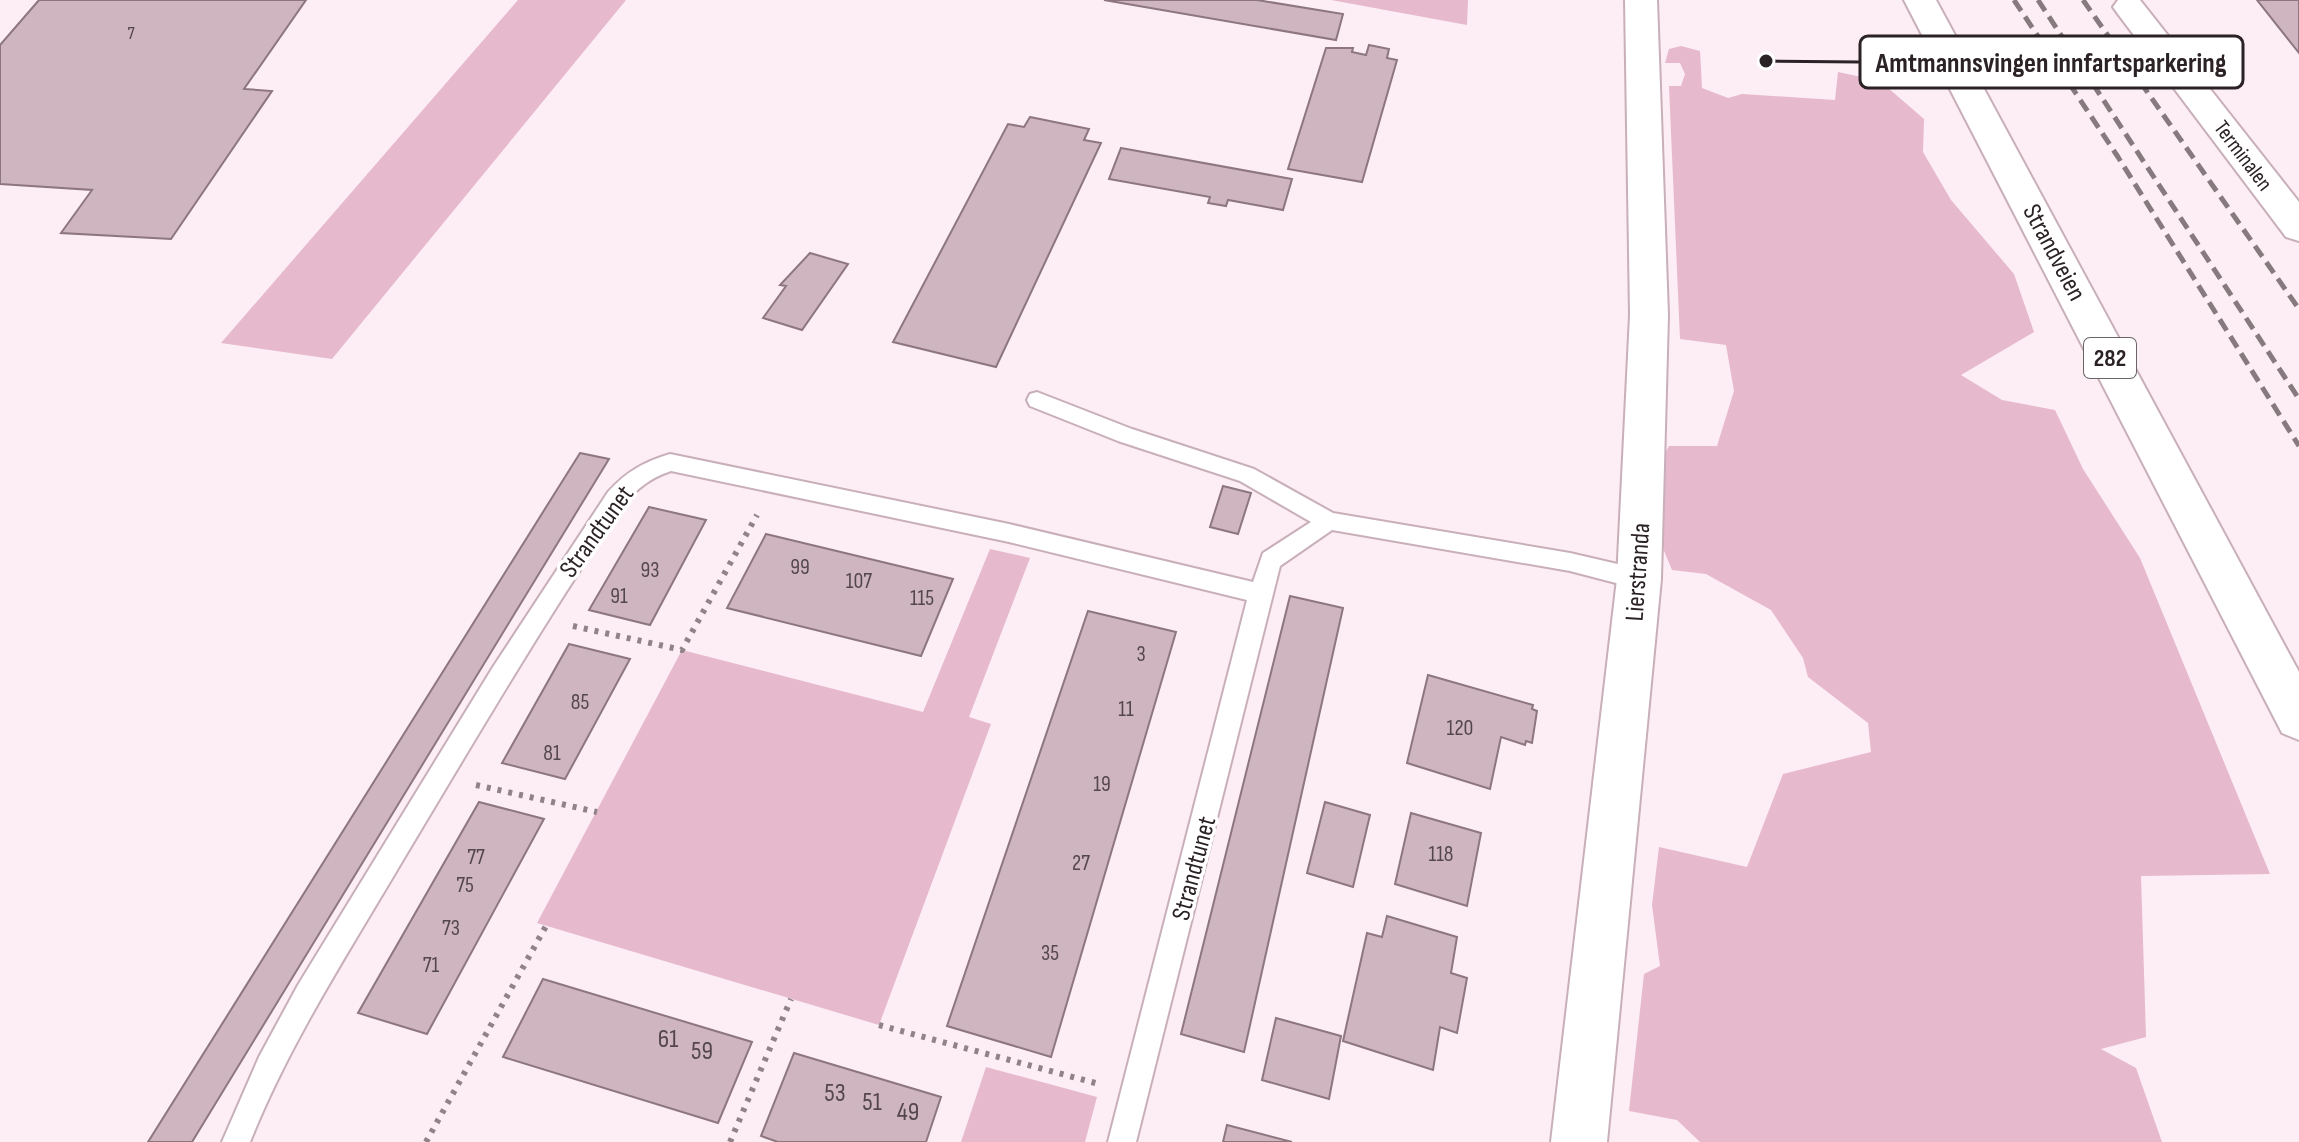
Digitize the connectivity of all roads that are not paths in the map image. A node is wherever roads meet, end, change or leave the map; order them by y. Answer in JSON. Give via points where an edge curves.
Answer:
{"nodes":[{"id":1,"x":1641,"y":0,"type":"edge"},
{"id":2,"x":1920,"y":0,"type":"edge"},
{"id":3,"x":2129,"y":7,"type":"dead end"},
{"id":4,"x":2299,"y":228,"type":"edge"},
{"id":5,"x":1037,"y":400,"type":"dead end"},
{"id":6,"x":1329,"y":521,"type":"junction"},
{"id":7,"x":1639,"y":579,"type":"junction"},
{"id":8,"x":1260,"y":593,"type":"junction"},
{"id":9,"x":2299,"y":718,"type":"edge"},
{"id":10,"x":236,"y":1142,"type":"edge"},
{"id":11,"x":1122,"y":1142,"type":"edge"},
{"id":12,"x":1579,"y":1142,"type":"edge"}],
"edges":[{"from":1,"to":7,"type":"street","name":"Lierstranda","via":[[1649,315]]},
{"from":2,"to":9,"type":"street","name":"Strandveien","number":"282"},
{"from":3,"to":4,"type":"street","name":"Terminalen"},
{"from":5,"to":6,"type":"lane","via":[[1247,475]]},
{"from":6,"to":7,"type":"lane","via":[[1570,562]]},
{"from":6,"to":8,"type":"lane","name":"Strandtunet","via":[[1271,560]]},
{"from":7,"to":12,"type":"street","name":"Lierstranda"},
{"from":8,"to":10,"type":"lane","name":"Strandtunet","via":[[1009,533],[670,462],[646,471],[616,498],[536,618],[277,1052]]},
{"from":8,"to":11,"type":"lane","name":"Strandtunet"}]}
